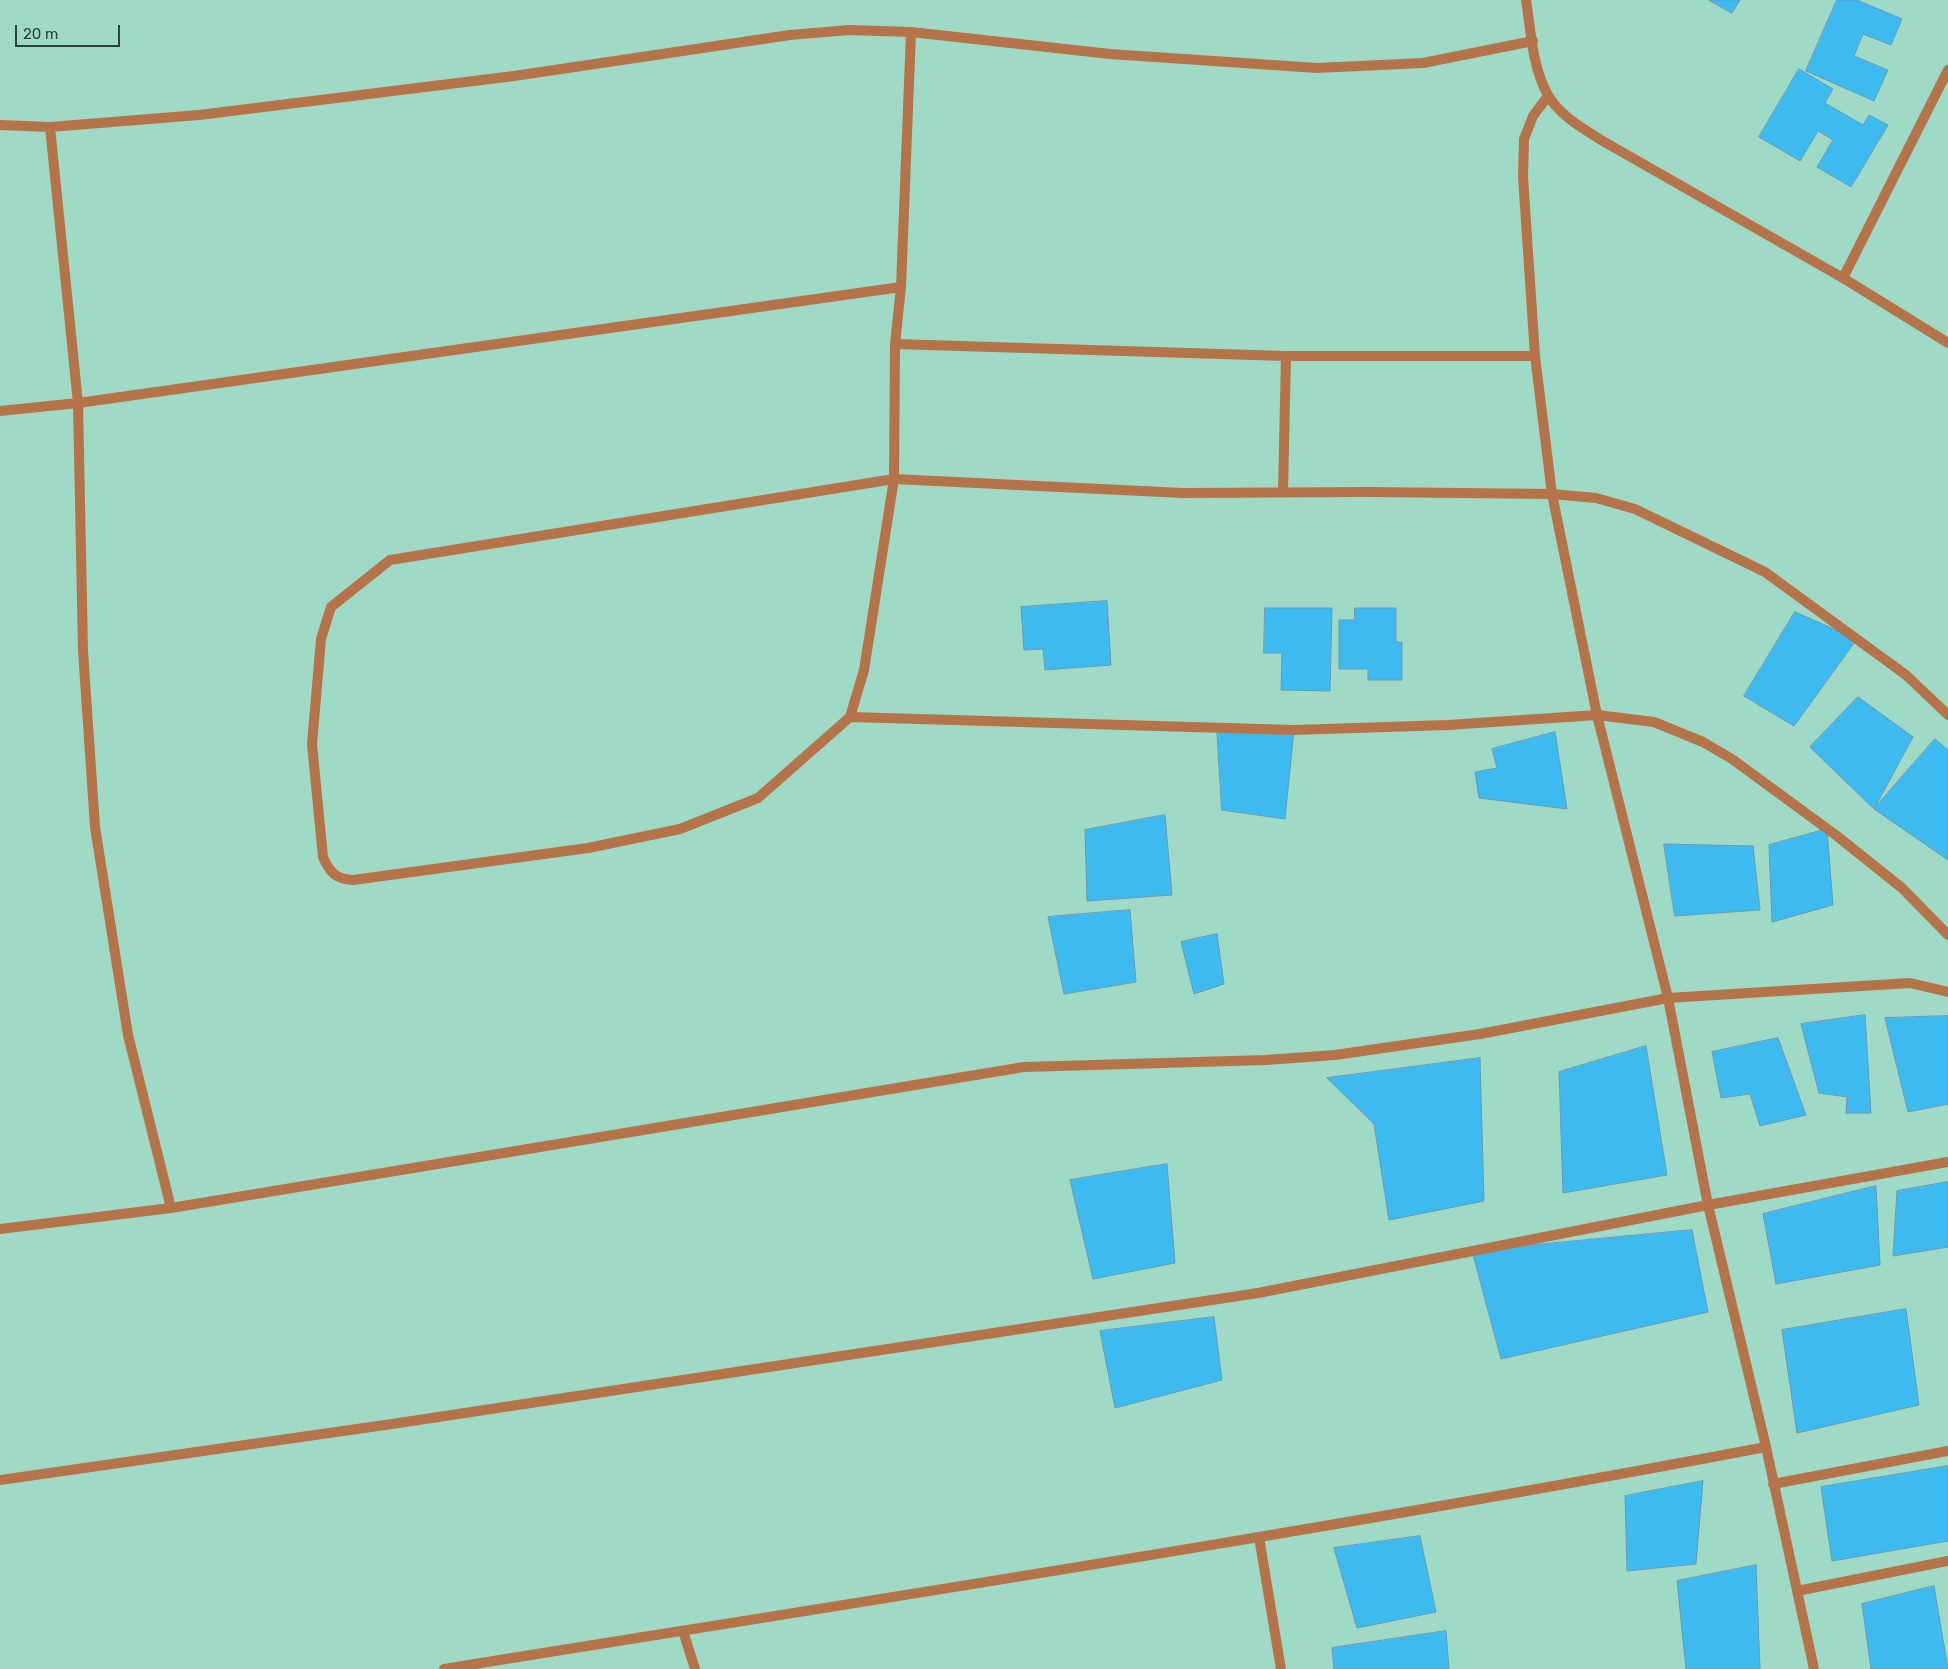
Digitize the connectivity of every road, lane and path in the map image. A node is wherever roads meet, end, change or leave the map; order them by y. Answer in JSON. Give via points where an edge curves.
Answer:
{"nodes":[{"id":1,"x":1526,"y":0,"type":"edge"},
{"id":2,"x":911,"y":32,"type":"junction"},
{"id":3,"x":1533,"y":41,"type":"junction"},
{"id":4,"x":1948,"y":70,"type":"edge"},
{"id":5,"x":1548,"y":96,"type":"junction"},
{"id":6,"x":0,"y":125,"type":"edge"},
{"id":7,"x":50,"y":126,"type":"junction"},
{"id":8,"x":1843,"y":278,"type":"junction"},
{"id":9,"x":900,"y":287,"type":"junction"},
{"id":10,"x":1948,"y":343,"type":"edge"},
{"id":11,"x":895,"y":344,"type":"junction"},
{"id":12,"x":1286,"y":356,"type":"junction"},
{"id":13,"x":1535,"y":356,"type":"junction"},
{"id":14,"x":78,"y":403,"type":"junction"},
{"id":15,"x":0,"y":411,"type":"edge"},
{"id":16,"x":894,"y":479,"type":"junction"},
{"id":17,"x":1284,"y":492,"type":"junction"},
{"id":18,"x":1552,"y":494,"type":"junction"},
{"id":19,"x":1597,"y":715,"type":"junction"},
{"id":20,"x":1948,"y":715,"type":"edge"},
{"id":21,"x":850,"y":717,"type":"junction"},
{"id":22,"x":1948,"y":935,"type":"edge"},
{"id":23,"x":1948,"y":992,"type":"edge"},
{"id":24,"x":1668,"y":998,"type":"junction"},
{"id":25,"x":1948,"y":1162,"type":"edge"},
{"id":26,"x":1708,"y":1205,"type":"junction"},
{"id":27,"x":171,"y":1208,"type":"junction"},
{"id":28,"x":0,"y":1229,"type":"edge"},
{"id":29,"x":1766,"y":1447,"type":"junction"},
{"id":30,"x":1948,"y":1451,"type":"edge"},
{"id":31,"x":0,"y":1480,"type":"edge"},
{"id":32,"x":1773,"y":1484,"type":"junction"},
{"id":33,"x":1259,"y":1538,"type":"junction"},
{"id":34,"x":1948,"y":1561,"type":"edge"},
{"id":35,"x":1797,"y":1591,"type":"junction"},
{"id":36,"x":683,"y":1631,"type":"junction"},
{"id":37,"x":444,"y":1669,"type":"edge"},
{"id":38,"x":695,"y":1669,"type":"edge"},
{"id":39,"x":1281,"y":1669,"type":"edge"},
{"id":40,"x":1814,"y":1669,"type":"edge"}],
"edges":[{"from":1,"to":3,"type":"street"},
{"from":2,"to":3,"type":"street","via":[[1110,54],[1317,68],[1423,63]]},
{"from":2,"to":7,"type":"street","via":[[850,30],[790,35],[524,74],[198,115]]},
{"from":2,"to":9,"type":"street"},
{"from":3,"to":5,"type":"street"},
{"from":4,"to":8,"type":"street"},
{"from":5,"to":8,"type":"street","via":[[1571,120],[1601,140]]},
{"from":5,"to":13,"type":"street","via":[[1533,116],[1524,139],[1523,177]]},
{"from":6,"to":7,"type":"street"},
{"from":7,"to":14,"type":"street"},
{"from":8,"to":10,"type":"street"},
{"from":9,"to":11,"type":"street"},
{"from":9,"to":14,"type":"street"},
{"from":11,"to":12,"type":"street"},
{"from":11,"to":16,"type":"street"},
{"from":12,"to":13,"type":"street"},
{"from":12,"to":17,"type":"street"},
{"from":13,"to":18,"type":"street"},
{"from":14,"to":15,"type":"street"},
{"from":14,"to":27,"type":"street","via":[[83,651],[95,828],[128,1035]]},
{"from":16,"to":17,"type":"street","via":[[1183,493]]},
{"from":16,"to":21,"type":"street","via":[[864,670]]},
{"from":16,"to":21,"type":"street","via":[[390,560],[331,607],[321,639],[312,744],[323,857],[338,879],[353,880],[588,848],[680,829],[758,798]]},
{"from":17,"to":18,"type":"street"},
{"from":18,"to":19,"type":"street"},
{"from":18,"to":20,"type":"street","via":[[1596,498],[1635,509],[1765,572],[1906,675]]},
{"from":19,"to":21,"type":"street","via":[[1448,725],[1294,730]]},
{"from":19,"to":22,"type":"street","via":[[1654,722],[1703,742],[1732,759],[1902,888]]},
{"from":19,"to":24,"type":"street"},
{"from":23,"to":24,"type":"street","via":[[1910,983]]},
{"from":24,"to":26,"type":"street"},
{"from":24,"to":27,"type":"street","via":[[1480,1034],[1335,1056],[1024,1067]]},
{"from":25,"to":26,"type":"street"},
{"from":26,"to":29,"type":"street"},
{"from":26,"to":31,"type":"street","via":[[1258,1293]]},
{"from":27,"to":28,"type":"street"},
{"from":29,"to":32,"type":"street"},
{"from":29,"to":33,"type":"street"},
{"from":30,"to":32,"type":"street"},
{"from":32,"to":35,"type":"street"},
{"from":33,"to":36,"type":"street"},
{"from":33,"to":39,"type":"street"},
{"from":34,"to":35,"type":"street"},
{"from":35,"to":40,"type":"street"},
{"from":36,"to":37,"type":"street"},
{"from":36,"to":38,"type":"street"}]}
